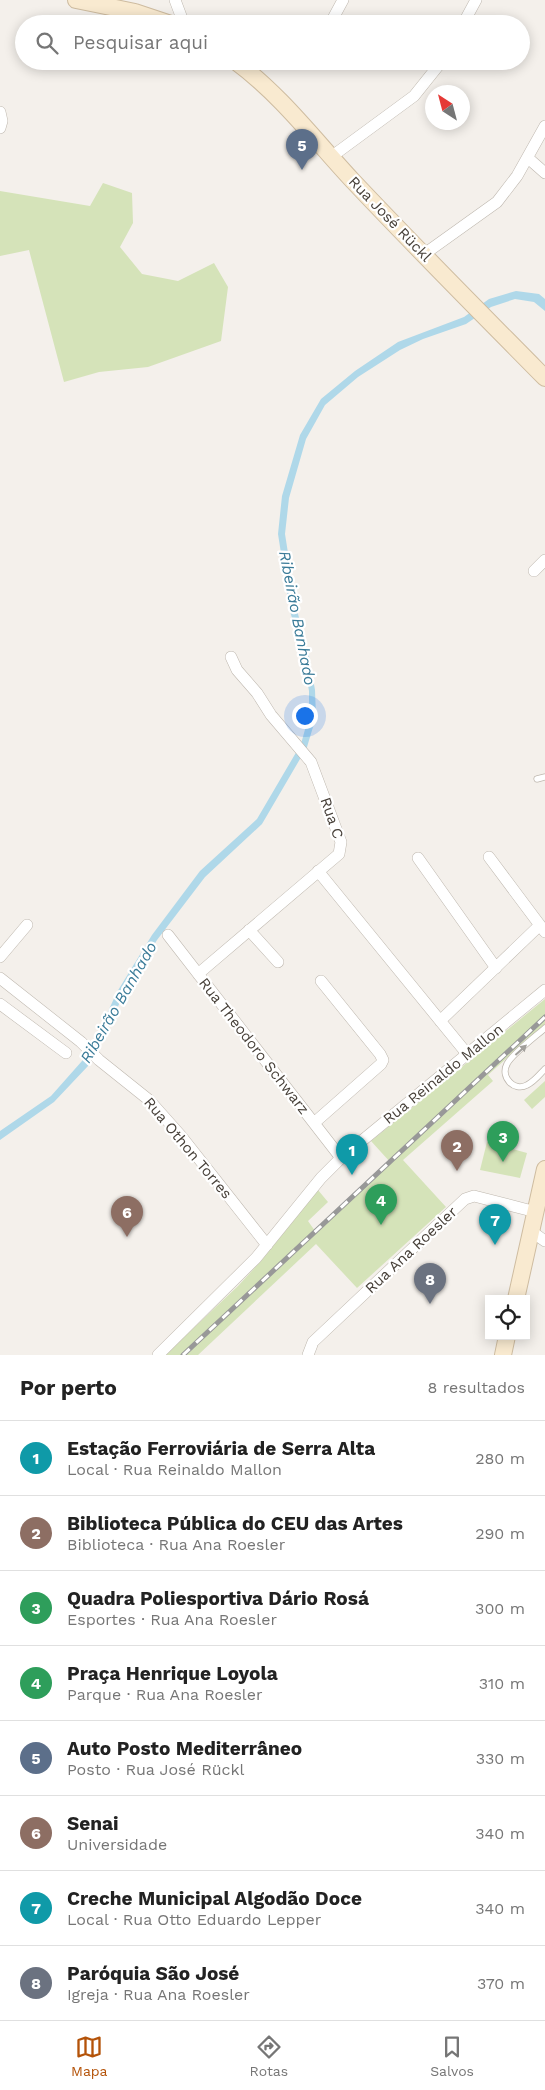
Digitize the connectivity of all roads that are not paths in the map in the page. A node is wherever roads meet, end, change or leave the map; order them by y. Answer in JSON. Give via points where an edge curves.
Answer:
{"nodes":[{"id":1,"x":76,"y":0,"type":"edge"},
{"id":2,"x":175,"y":0,"type":"edge"},
{"id":3,"x":343,"y":0,"type":"edge"},
{"id":4,"x":476,"y":0,"type":"edge"},
{"id":5,"x":144,"y":15,"type":"edge"},
{"id":6,"x":181,"y":15,"type":"edge"},
{"id":7,"x":335,"y":15,"type":"edge"},
{"id":8,"x":468,"y":15,"type":"edge"},
{"id":9,"x":246,"y":70,"type":"edge"},
{"id":10,"x":435,"y":70,"type":"edge"},
{"id":11,"x":0,"y":112,"type":"edge"},
{"id":12,"x":545,"y":126,"type":"edge"},
{"id":13,"x":0,"y":128,"type":"edge"},
{"id":14,"x":331,"y":157,"type":"junction"},
{"id":15,"x":528,"y":158,"type":"junction"},
{"id":16,"x":545,"y":173,"type":"edge"},
{"id":17,"x":423,"y":255,"type":"junction"},
{"id":18,"x":545,"y":378,"type":"edge"},
{"id":19,"x":545,"y":560,"type":"edge"},
{"id":20,"x":534,"y":570,"type":"dead end"},
{"id":21,"x":231,"y":657,"type":"dead end"},
{"id":22,"x":545,"y":777,"type":"edge"},
{"id":23,"x":537,"y":779,"type":"dead end"},
{"id":24,"x":489,"y":857,"type":"dead end"},
{"id":25,"x":418,"y":858,"type":"dead end"},
{"id":26,"x":318,"y":872,"type":"junction"},
{"id":27,"x":28,"y":926,"type":"dead end"},
{"id":28,"x":543,"y":928,"type":"edge"},
{"id":29,"x":249,"y":930,"type":"junction"},
{"id":30,"x":168,"y":935,"type":"dead end"},
{"id":31,"x":0,"y":957,"type":"edge"},
{"id":32,"x":278,"y":962,"type":"dead end"},
{"id":33,"x":496,"y":968,"type":"junction"},
{"id":34,"x":198,"y":974,"type":"junction"},
{"id":35,"x":0,"y":978,"type":"edge"},
{"id":36,"x":321,"y":981,"type":"dead end"},
{"id":37,"x":545,"y":990,"type":"edge"},
{"id":38,"x":0,"y":1004,"type":"edge"},
{"id":39,"x":440,"y":1021,"type":"junction"},
{"id":40,"x":545,"y":1028,"type":"edge"},
{"id":41,"x":66,"y":1053,"type":"dead end"},
{"id":42,"x":468,"y":1055,"type":"junction"},
{"id":43,"x":545,"y":1069,"type":"edge"},
{"id":44,"x":314,"y":1123,"type":"junction"},
{"id":45,"x":341,"y":1158,"type":"junction"},
{"id":46,"x":545,"y":1170,"type":"edge"},
{"id":47,"x":536,"y":1212,"type":"junction"},
{"id":48,"x":538,"y":1236,"type":"edge"},
{"id":49,"x":268,"y":1245,"type":"junction"},
{"id":50,"x":517,"y":1295,"type":"edge"},
{"id":51,"x":506,"y":1340,"type":"edge"},
{"id":52,"x":158,"y":1355,"type":"edge"},
{"id":53,"x":308,"y":1355,"type":"edge"},
{"id":54,"x":503,"y":1355,"type":"edge"}],
"edges":[{"from":1,"to":5,"type":"main road"},
{"from":2,"to":6,"type":"street"},
{"from":3,"to":7,"type":"street"},
{"from":4,"to":8,"type":"street"},
{"from":9,"to":14,"type":"main road","name":"Rua José Rückl","via":[[275,95]]},
{"from":10,"to":14,"type":"street","via":[[414,96]]},
{"from":11,"to":13,"type":"street"},
{"from":12,"to":15,"type":"street"},
{"from":14,"to":17,"type":"main road","name":"Rua José Rückl"},
{"from":15,"to":16,"type":"street"},
{"from":15,"to":17,"type":"street","via":[[497,202]]},
{"from":17,"to":18,"type":"main road","name":"Rua José Rückl"},
{"from":19,"to":20,"type":"street"},
{"from":21,"to":26,"type":"street","name":"Rua C","via":[[266,710],[314,768],[341,842],[339,854]]},
{"from":22,"to":23,"type":"lane"},
{"from":24,"to":28,"type":"street"},
{"from":25,"to":33,"type":"street"},
{"from":26,"to":29,"type":"street","name":"Rua C"},
{"from":26,"to":39,"type":"street"},
{"from":27,"to":31,"type":"street"},
{"from":28,"to":33,"type":"street"},
{"from":29,"to":32,"type":"street"},
{"from":29,"to":34,"type":"street","name":"Rua C"},
{"from":30,"to":34,"type":"street","name":"Rua Theodoro Schwarz"},
{"from":33,"to":39,"type":"street"},
{"from":34,"to":44,"type":"street","name":"Rua Theodoro Schwarz"},
{"from":35,"to":49,"type":"street","name":"Rua Othon Torres","via":[[138,1090],[164,1116]]},
{"from":36,"to":44,"type":"street","via":[[383,1060]]},
{"from":37,"to":42,"type":"street","name":"Rua Reinaldo Mallon"},
{"from":38,"to":41,"type":"street"},
{"from":39,"to":42,"type":"street"},
{"from":43,"to":40,"type":"lane","one_way":true,"via":[[527,1085],[517,1087],[508,1082],[504,1073],[507,1063]]},
{"from":42,"to":45,"type":"street","name":"Rua Reinaldo Mallon"},
{"from":44,"to":45,"type":"street","name":"Rua Theodoro Schwarz"},
{"from":45,"to":49,"type":"street","name":"Rua Reinaldo Mallon"},
{"from":46,"to":47,"type":"main road"},
{"from":47,"to":48,"type":"main road"},
{"from":47,"to":53,"type":"street","name":"Rua Ana Roesler","via":[[474,1196],[465,1199],[313,1342]]},
{"from":48,"to":50,"type":"main road"},
{"from":49,"to":52,"type":"street","name":"Rua Reinaldo Mallon"},
{"from":51,"to":54,"type":"main road"}]}
